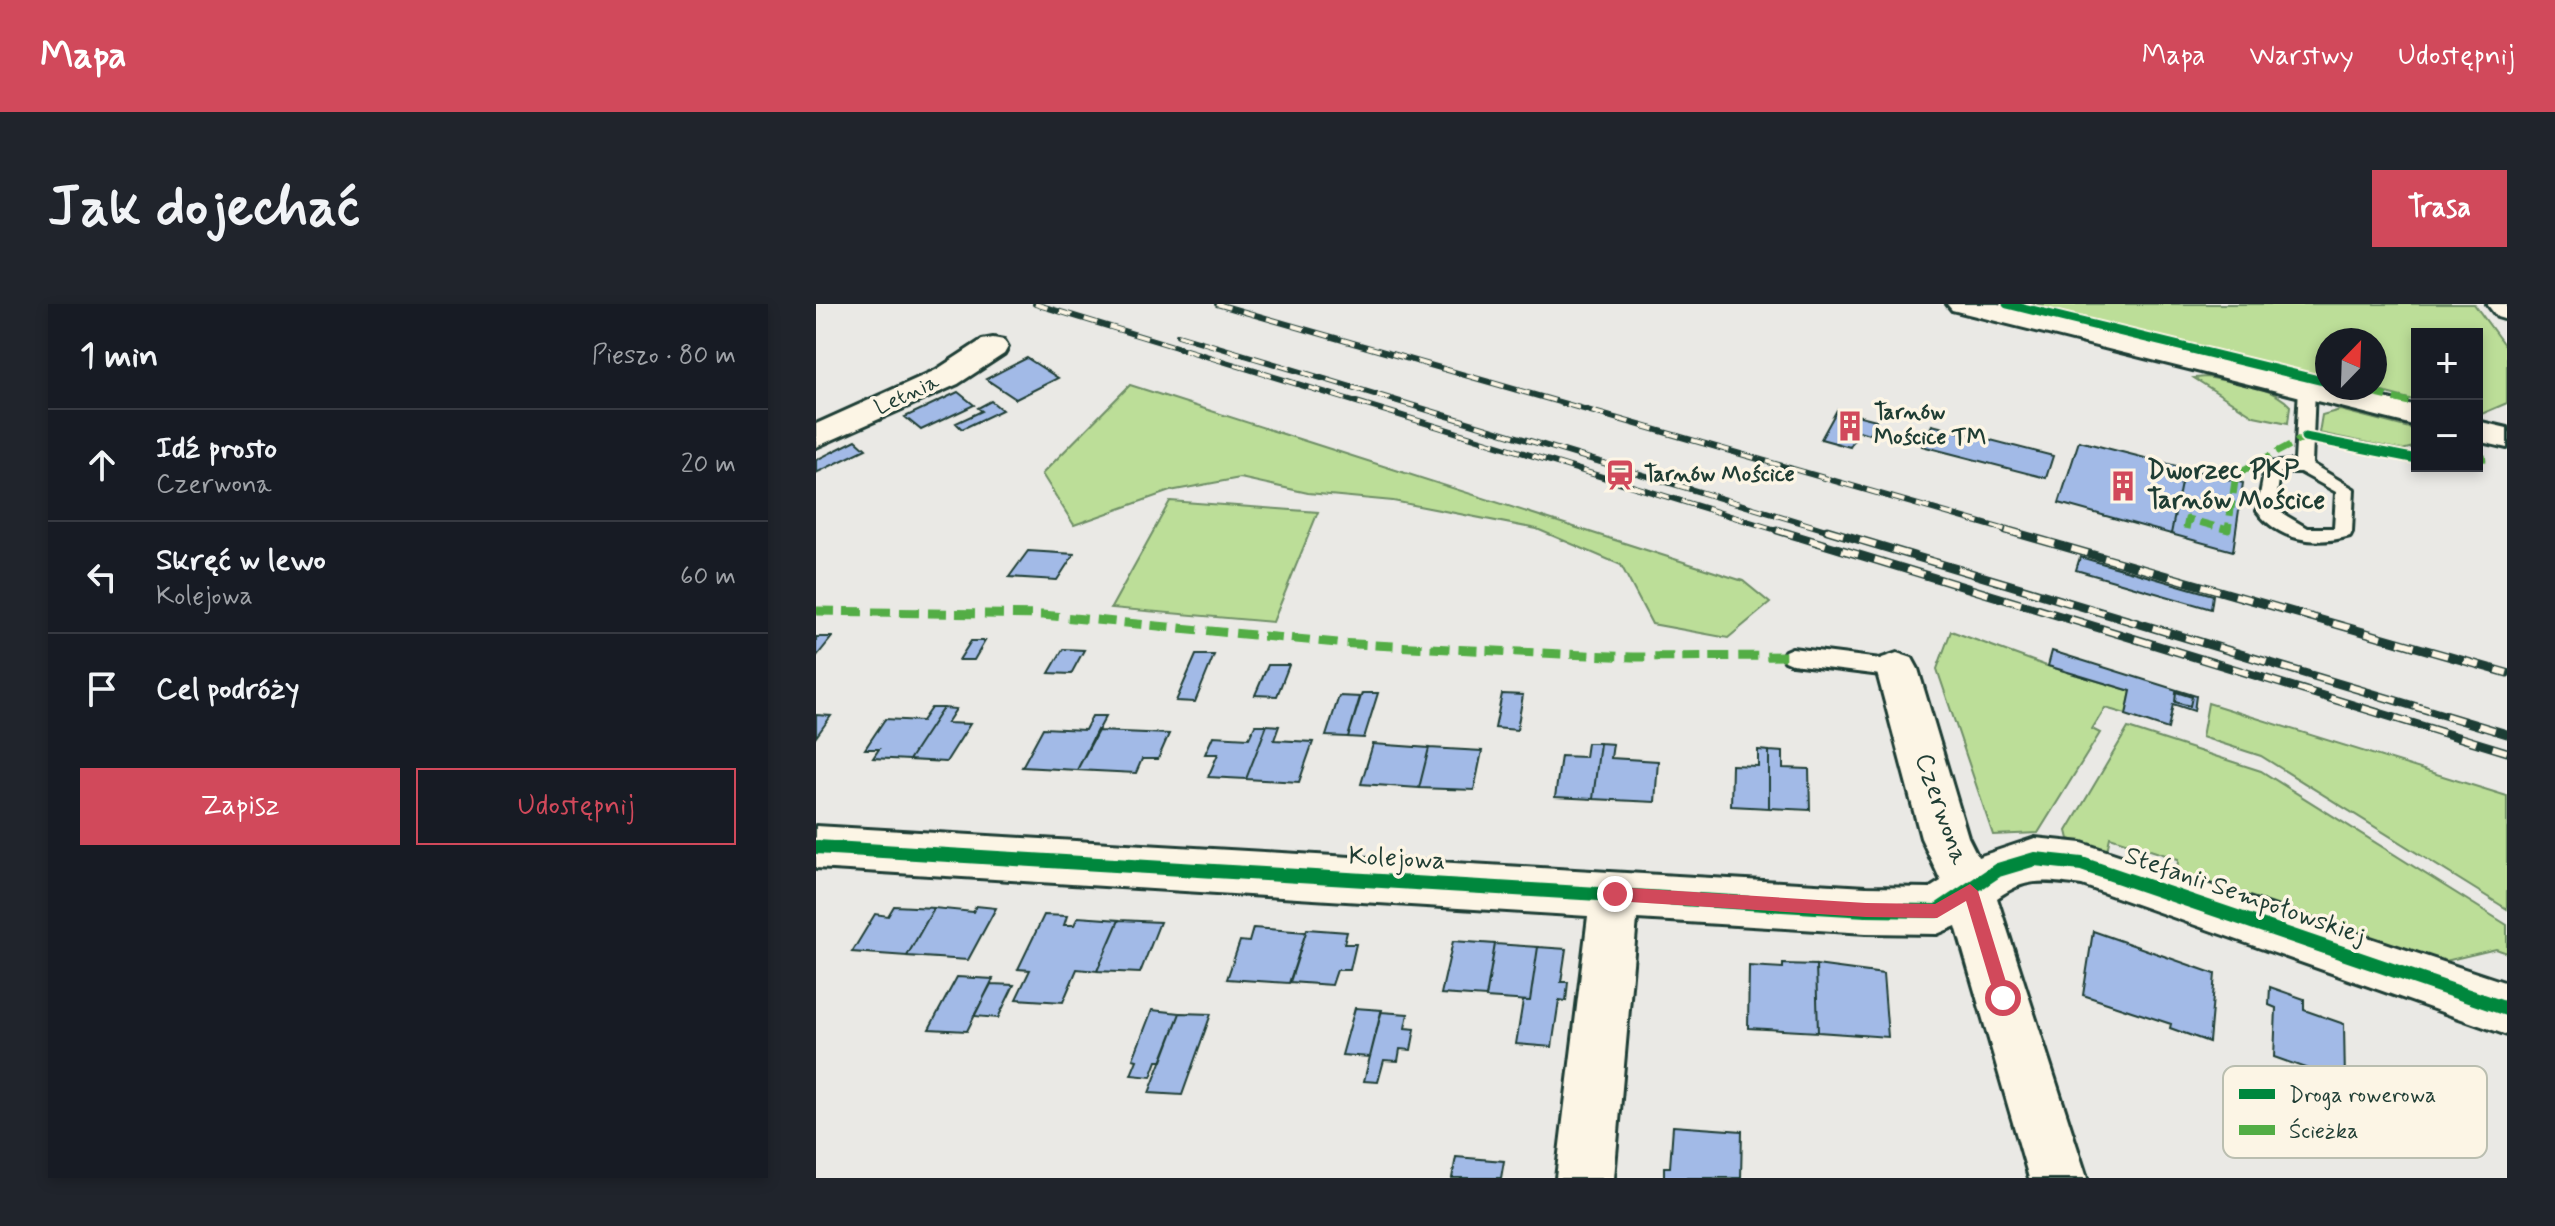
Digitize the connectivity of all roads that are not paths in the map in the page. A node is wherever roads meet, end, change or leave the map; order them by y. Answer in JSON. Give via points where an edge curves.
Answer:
{"nodes":[{"id":1,"x":2502,"y":304,"type":"edge"},
{"id":2,"x":1973,"y":305,"type":"edge"},
{"id":3,"x":2507,"y":311,"type":"edge"},
{"id":4,"x":993,"y":347,"type":"dead end"},
{"id":5,"x":2307,"y":388,"type":"junction"},
{"id":6,"x":2411,"y":414,"type":"edge"},
{"id":7,"x":816,"y":437,"type":"edge"},
{"id":8,"x":2303,"y":466,"type":"junction"},
{"id":9,"x":1792,"y":656,"type":"dead end"},
{"id":10,"x":1897,"y":669,"type":"joint"},
{"id":11,"x":816,"y":847,"type":"edge"},
{"id":12,"x":1970,"y":891,"type":"junction"},
{"id":13,"x":1615,"y":894,"type":"junction"},
{"id":14,"x":2507,"y":1009,"type":"edge"},
{"id":15,"x":1585,"y":1178,"type":"edge"},
{"id":16,"x":2058,"y":1178,"type":"edge"}],
"edges":[{"from":1,"to":3,"type":"street"},
{"from":2,"to":5,"type":"street"},
{"from":4,"to":7,"type":"street","name":"Letnia","via":[[947,377]]},
{"from":5,"to":6,"type":"street"},
{"from":5,"to":8,"type":"lane"},
{"from":8,"to":8,"type":"lane","via":[[2272,467],[2266,511],[2290,530],[2322,539],[2343,532],[2345,489]]},
{"from":9,"to":10,"type":"lane"},
{"from":10,"to":12,"type":"street","name":"Czerwona","via":[[1945,838]]},
{"from":11,"to":13,"type":"street","name":"Kolejowa"},
{"from":12,"to":13,"type":"street","name":"Kolejowa","via":[[1937,911]]},
{"from":12,"to":14,"type":"street","name":"Stefanii Sempołowskiej","via":[[1998,870],[2035,859],[2082,864]]},
{"from":12,"to":16,"type":"street","name":"Czerwona"},
{"from":13,"to":15,"type":"street"}]}
